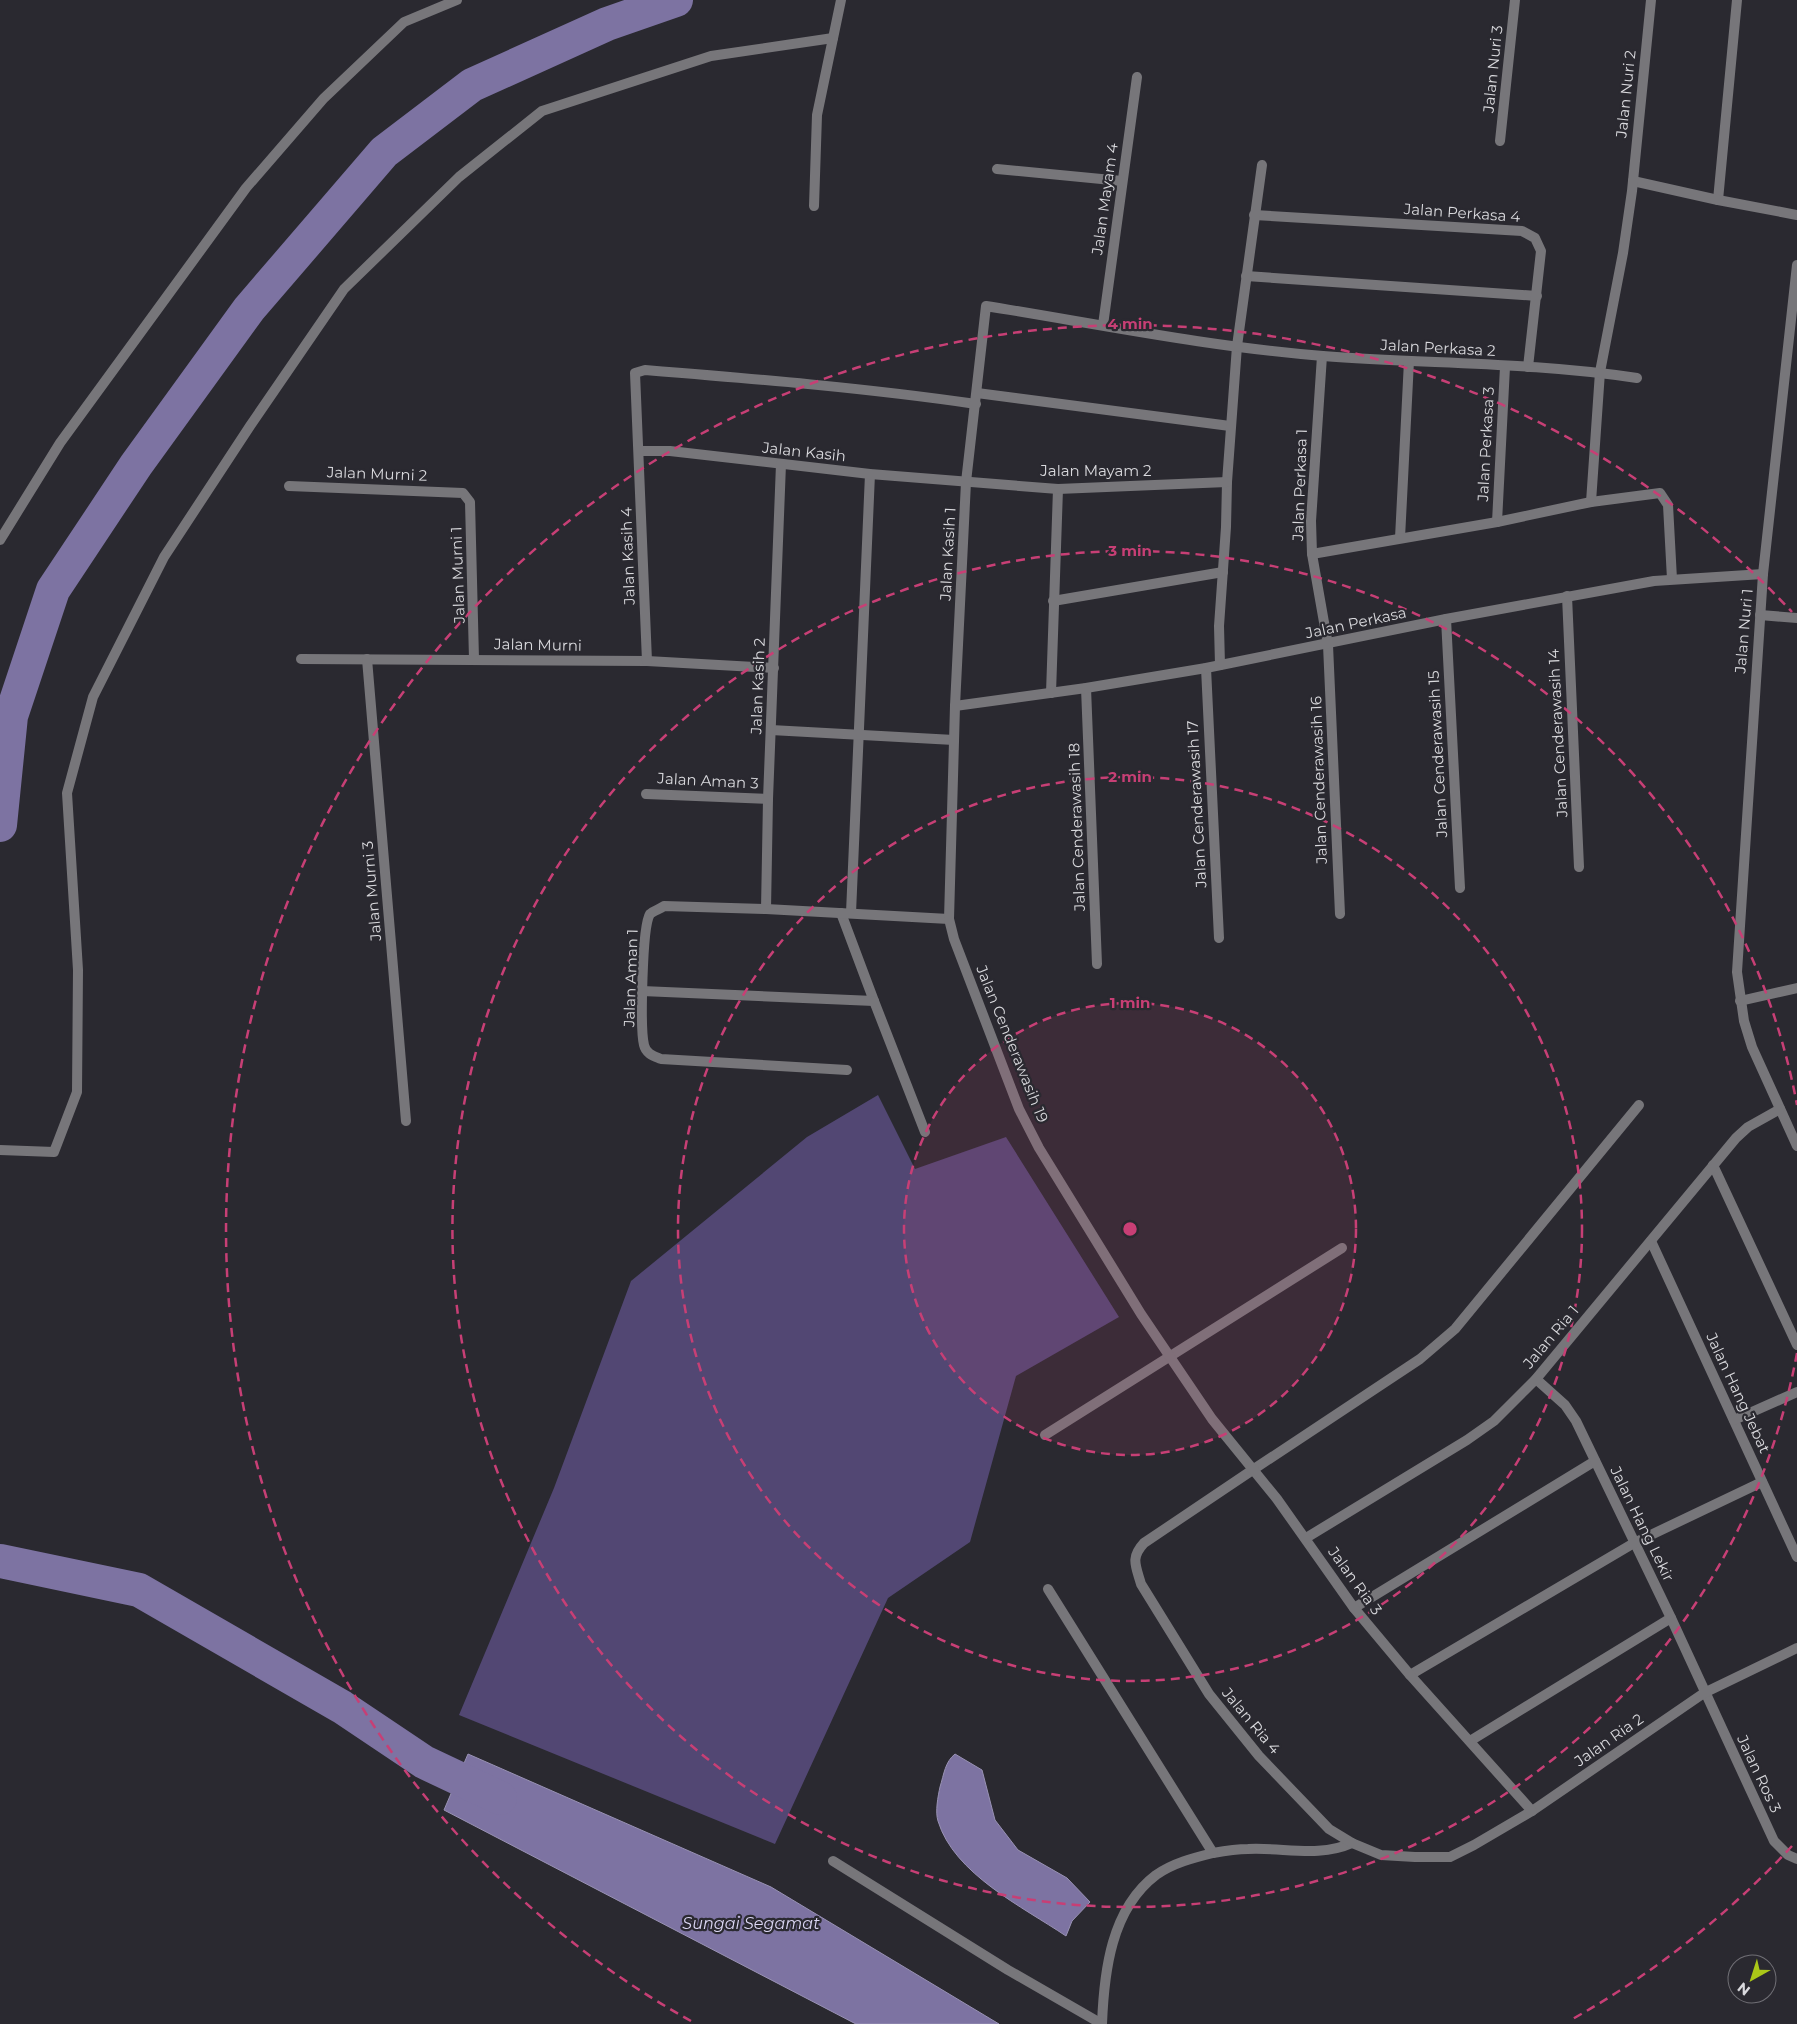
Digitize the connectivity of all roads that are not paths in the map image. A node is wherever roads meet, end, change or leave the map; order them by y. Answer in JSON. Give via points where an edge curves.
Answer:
{"nodes":[{"id":1,"x":457,"y":0,"type":"edge"},
{"id":2,"x":1515,"y":0,"type":"edge"},
{"id":3,"x":1651,"y":0,"type":"edge"},
{"id":4,"x":1737,"y":0,"type":"edge"},
{"id":5,"x":841,"y":3,"type":"edge"},
{"id":6,"x":832,"y":38,"type":"junction"},
{"id":7,"x":1138,"y":77,"type":"dead end"},
{"id":8,"x":1500,"y":141,"type":"dead end"},
{"id":9,"x":1262,"y":165,"type":"dead end"},
{"id":10,"x":997,"y":168,"type":"dead end"},
{"id":11,"x":1122,"y":181,"type":"junction"},
{"id":12,"x":1632,"y":186,"type":"junction"},
{"id":13,"x":1718,"y":200,"type":"junction"},
{"id":14,"x":814,"y":206,"type":"dead end"},
{"id":15,"x":1254,"y":215,"type":"junction"},
{"id":16,"x":1797,"y":215,"type":"edge"},
{"id":17,"x":1797,"y":264,"type":"edge"},
{"id":18,"x":1246,"y":276,"type":"junction"},
{"id":19,"x":1537,"y":296,"type":"junction"},
{"id":20,"x":986,"y":306,"type":"joint"},
{"id":21,"x":1103,"y":325,"type":"junction"},
{"id":22,"x":1237,"y":346,"type":"junction"},
{"id":23,"x":1322,"y":356,"type":"junction"},
{"id":24,"x":1408,"y":361,"type":"junction"},
{"id":25,"x":1505,"y":367,"type":"junction"},
{"id":26,"x":1528,"y":367,"type":"junction"},
{"id":27,"x":1600,"y":372,"type":"junction"},
{"id":28,"x":1637,"y":378,"type":"dead end"},
{"id":29,"x":977,"y":393,"type":"junction"},
{"id":30,"x":976,"y":404,"type":"junction"},
{"id":31,"x":1230,"y":426,"type":"junction"},
{"id":32,"x":640,"y":451,"type":"junction"},
{"id":33,"x":781,"y":464,"type":"junction"},
{"id":34,"x":870,"y":474,"type":"junction"},
{"id":35,"x":966,"y":482,"type":"junction"},
{"id":36,"x":1227,"y":482,"type":"junction"},
{"id":37,"x":289,"y":486,"type":"dead end"},
{"id":38,"x":1058,"y":489,"type":"junction"},
{"id":39,"x":463,"y":493,"type":"joint"},
{"id":40,"x":1591,"y":502,"type":"junction"},
{"id":41,"x":1497,"y":522,"type":"junction"},
{"id":42,"x":1400,"y":538,"type":"junction"},
{"id":43,"x":0,"y":540,"type":"edge"},
{"id":44,"x":1312,"y":554,"type":"junction"},
{"id":45,"x":1223,"y":572,"type":"junction"},
{"id":46,"x":1764,"y":574,"type":"junction"},
{"id":47,"x":1672,"y":579,"type":"junction"},
{"id":48,"x":1567,"y":596,"type":"junction"},
{"id":49,"x":1054,"y":602,"type":"junction"},
{"id":50,"x":1760,"y":615,"type":"junction"},
{"id":51,"x":1797,"y":618,"type":"edge"},
{"id":52,"x":1446,"y":619,"type":"junction"},
{"id":53,"x":1328,"y":645,"type":"junction"},
{"id":54,"x":301,"y":659,"type":"dead end"},
{"id":55,"x":367,"y":659,"type":"junction"},
{"id":56,"x":474,"y":659,"type":"junction"},
{"id":57,"x":647,"y":661,"type":"junction"},
{"id":58,"x":1220,"y":665,"type":"junction"},
{"id":59,"x":774,"y":668,"type":"junction"},
{"id":60,"x":1206,"y":668,"type":"junction"},
{"id":61,"x":1086,"y":688,"type":"junction"},
{"id":62,"x":1051,"y":693,"type":"junction"},
{"id":63,"x":955,"y":706,"type":"junction"},
{"id":64,"x":772,"y":730,"type":"junction"},
{"id":65,"x":857,"y":735,"type":"junction"},
{"id":66,"x":954,"y":740,"type":"junction"},
{"id":67,"x":646,"y":794,"type":"dead end"},
{"id":68,"x":768,"y":799,"type":"junction"},
{"id":69,"x":1579,"y":867,"type":"dead end"},
{"id":70,"x":1460,"y":888,"type":"dead end"},
{"id":71,"x":766,"y":909,"type":"junction"},
{"id":72,"x":846,"y":913,"type":"junction"},
{"id":73,"x":1340,"y":914,"type":"dead end"},
{"id":74,"x":949,"y":919,"type":"junction"},
{"id":75,"x":1219,"y":938,"type":"dead end"},
{"id":76,"x":1097,"y":964,"type":"dead end"},
{"id":77,"x":1797,"y":988,"type":"edge"},
{"id":78,"x":642,"y":991,"type":"junction"},
{"id":79,"x":1740,"y":1000,"type":"junction"},
{"id":80,"x":874,"y":1001,"type":"junction"},
{"id":81,"x":847,"y":1070,"type":"dead end"},
{"id":82,"x":1638,"y":1105,"type":"dead end"},
{"id":83,"x":1780,"y":1109,"type":"junction"},
{"id":84,"x":406,"y":1121,"type":"dead end"},
{"id":85,"x":925,"y":1132,"type":"dead end"},
{"id":86,"x":1797,"y":1146,"type":"edge"},
{"id":87,"x":0,"y":1150,"type":"edge"},
{"id":88,"x":1713,"y":1165,"type":"junction"},
{"id":89,"x":1651,"y":1241,"type":"junction"},
{"id":90,"x":1342,"y":1248,"type":"dead end"},
{"id":91,"x":1797,"y":1346,"type":"edge"},
{"id":92,"x":1170,"y":1357,"type":"junction"},
{"id":93,"x":1536,"y":1379,"type":"junction"},
{"id":94,"x":1797,"y":1392,"type":"edge"},
{"id":95,"x":1734,"y":1420,"type":"junction"},
{"id":96,"x":1044,"y":1435,"type":"dead end"},
{"id":97,"x":1595,"y":1461,"type":"junction"},
{"id":98,"x":1254,"y":1469,"type":"junction"},
{"id":99,"x":1762,"y":1482,"type":"junction"},
{"id":100,"x":1306,"y":1538,"type":"junction"},
{"id":101,"x":1634,"y":1543,"type":"junction"},
{"id":102,"x":1797,"y":1558,"type":"edge"},
{"id":103,"x":1048,"y":1589,"type":"dead end"},
{"id":104,"x":1354,"y":1608,"type":"junction"},
{"id":105,"x":1671,"y":1618,"type":"junction"},
{"id":106,"x":1797,"y":1648,"type":"edge"},
{"id":107,"x":1410,"y":1675,"type":"junction"},
{"id":108,"x":1704,"y":1693,"type":"junction"},
{"id":109,"x":1470,"y":1741,"type":"junction"},
{"id":110,"x":1532,"y":1811,"type":"junction"},
{"id":111,"x":1352,"y":1843,"type":"junction"},
{"id":112,"x":1213,"y":1853,"type":"junction"},
{"id":113,"x":1797,"y":1859,"type":"edge"},
{"id":114,"x":834,"y":1861,"type":"dead end"},
{"id":115,"x":1102,"y":2024,"type":"edge"}],
"edges":[{"from":1,"to":43,"type":"street","via":[[404,22],[324,98],[246,188],[60,443]]},
{"from":2,"to":8,"type":"street","name":"Jalan Nuri 3"},
{"from":3,"to":12,"type":"street","name":"Jalan Nuri 2"},
{"from":4,"to":13,"type":"street"},
{"from":5,"to":6,"type":"street"},
{"from":6,"to":14,"type":"street","via":[[817,114]]},
{"from":6,"to":87,"type":"street","via":[[711,56],[542,111],[459,177],[339,297],[164,557],[93,697],[67,793],[78,970],[77,1092],[54,1152]]},
{"from":7,"to":11,"type":"street","name":"Jalan Mayam 4"},
{"from":9,"to":15,"type":"street"},
{"from":10,"to":11,"type":"street"},
{"from":11,"to":21,"type":"street","name":"Jalan Mayam 4"},
{"from":12,"to":13,"type":"street"},
{"from":12,"to":27,"type":"street","name":"Jalan Nuri 2"},
{"from":13,"to":16,"type":"street"},
{"from":15,"to":18,"type":"street"},
{"from":15,"to":19,"type":"street","name":"Jalan Perkasa 4","via":[[1522,231],[1535,238],[1541,252]]},
{"from":17,"to":46,"type":"street","name":"Jalan Nuri 1"},
{"from":18,"to":19,"type":"street"},
{"from":18,"to":22,"type":"street"},
{"from":19,"to":26,"type":"street","name":"Jalan Perkasa 4"},
{"from":20,"to":21,"type":"street","name":"Jalan Perkasa 2"},
{"from":20,"to":29,"type":"street","name":"Jalan Kasih 1"},
{"from":21,"to":22,"type":"street","name":"Jalan Perkasa 2"},
{"from":22,"to":23,"type":"street","name":"Jalan Perkasa 2"},
{"from":22,"to":31,"type":"street"},
{"from":23,"to":24,"type":"street","name":"Jalan Perkasa 2"},
{"from":23,"to":44,"type":"street","name":"Jalan Perkasa 1","via":[[1311,521]]},
{"from":24,"to":25,"type":"street","name":"Jalan Perkasa 2"},
{"from":24,"to":42,"type":"street"},
{"from":25,"to":26,"type":"street","name":"Jalan Perkasa 2"},
{"from":25,"to":41,"type":"street","name":"Jalan Perkasa 3"},
{"from":26,"to":27,"type":"street","name":"Jalan Perkasa 2"},
{"from":27,"to":28,"type":"street","name":"Jalan Perkasa 2"},
{"from":27,"to":40,"type":"street","name":"Jalan Nuri 2"},
{"from":29,"to":30,"type":"street","name":"Jalan Kasih 1"},
{"from":29,"to":31,"type":"street"},
{"from":30,"to":32,"type":"street","name":"Jalan Kasih 4","via":[[893,392],[645,370],[635,373]]},
{"from":30,"to":35,"type":"street","name":"Jalan Kasih 1"},
{"from":31,"to":36,"type":"street"},
{"from":32,"to":33,"type":"street","name":"Jalan Kasih","via":[[670,451]]},
{"from":32,"to":57,"type":"street","name":"Jalan Kasih 4"},
{"from":33,"to":34,"type":"street","name":"Jalan Kasih"},
{"from":33,"to":59,"type":"street","name":"Jalan Kasih 2"},
{"from":34,"to":35,"type":"street","name":"Jalan Kasih"},
{"from":34,"to":65,"type":"street"},
{"from":35,"to":38,"type":"street","name":"Jalan Mayam 2"},
{"from":35,"to":63,"type":"street","name":"Jalan Kasih 1"},
{"from":36,"to":38,"type":"street","name":"Jalan Mayam 2"},
{"from":36,"to":45,"type":"street"},
{"from":37,"to":39,"type":"street","name":"Jalan Murni 2"},
{"from":38,"to":49,"type":"street"},
{"from":39,"to":56,"type":"street","name":"Jalan Murni 1","via":[[470,502]]},
{"from":40,"to":41,"type":"street"},
{"from":40,"to":47,"type":"street","via":[[1660,493],[1668,505]]},
{"from":41,"to":42,"type":"street"},
{"from":42,"to":44,"type":"street"},
{"from":44,"to":53,"type":"street","name":"Jalan Perkasa 1"},
{"from":45,"to":49,"type":"street"},
{"from":45,"to":58,"type":"street"},
{"from":46,"to":47,"type":"street","name":"Jalan Perkasa"},
{"from":46,"to":50,"type":"street","name":"Jalan Nuri 1"},
{"from":47,"to":48,"type":"street","name":"Jalan Perkasa"},
{"from":48,"to":52,"type":"street","name":"Jalan Perkasa"},
{"from":48,"to":69,"type":"street","name":"Jalan Cenderawasih 14"},
{"from":49,"to":62,"type":"street"},
{"from":50,"to":51,"type":"street"},
{"from":50,"to":79,"type":"street","name":"Jalan Nuri 1","via":[[1737,972]]},
{"from":52,"to":53,"type":"street","name":"Jalan Perkasa"},
{"from":52,"to":70,"type":"street","name":"Jalan Cenderawasih 15"},
{"from":53,"to":58,"type":"street","name":"Jalan Perkasa"},
{"from":53,"to":73,"type":"street","name":"Jalan Cenderawasih 16"},
{"from":54,"to":55,"type":"street","name":"Jalan Murni"},
{"from":55,"to":56,"type":"street","name":"Jalan Murni"},
{"from":55,"to":84,"type":"street","name":"Jalan Murni 3"},
{"from":56,"to":57,"type":"street","name":"Jalan Murni"},
{"from":57,"to":59,"type":"street","name":"Jalan Murni"},
{"from":58,"to":60,"type":"street","name":"Jalan Perkasa"},
{"from":59,"to":64,"type":"street","name":"Jalan Kasih 2"},
{"from":60,"to":61,"type":"street","name":"Jalan Perkasa"},
{"from":60,"to":75,"type":"street","name":"Jalan Cenderawasih 17"},
{"from":61,"to":62,"type":"street","name":"Jalan Perkasa"},
{"from":61,"to":76,"type":"street","name":"Jalan Cenderawasih 18"},
{"from":62,"to":63,"type":"street","name":"Jalan Perkasa"},
{"from":63,"to":66,"type":"street","name":"Jalan Cenderawasih 19"},
{"from":64,"to":65,"type":"street"},
{"from":64,"to":68,"type":"street","name":"Jalan Kasih 2"},
{"from":65,"to":66,"type":"street"},
{"from":65,"to":72,"type":"street"},
{"from":66,"to":74,"type":"street","name":"Jalan Cenderawasih 19"},
{"from":67,"to":68,"type":"street","name":"Jalan Aman 3"},
{"from":68,"to":71,"type":"street","name":"Jalan Kasih 2"},
{"from":71,"to":72,"type":"street","name":"Jalan Aman 1"},
{"from":71,"to":78,"type":"street","name":"Jalan Aman 1","via":[[664,906],[651,914],[645,927]]},
{"from":72,"to":74,"type":"street","name":"Jalan Aman 1"},
{"from":72,"to":80,"type":"street"},
{"from":74,"to":92,"type":"street","name":"Jalan Cenderawasih 19","via":[[1027,1125],[1070,1200]]},
{"from":77,"to":79,"type":"street"},
{"from":78,"to":80,"type":"street"},
{"from":78,"to":81,"type":"street","name":"Jalan Aman 1","via":[[644,1046],[650,1054],[661,1059]]},
{"from":79,"to":83,"type":"street","name":"Jalan Nuri 1","via":[[1752,1047]]},
{"from":80,"to":85,"type":"street"},
{"from":82,"to":98,"type":"street","name":"Jalan Ria 4","via":[[1455,1328],[1420,1359]]},
{"from":83,"to":86,"type":"street","name":"Jalan Nuri 1"},
{"from":83,"to":88,"type":"street","name":"Jalan Ria 1","via":[[1748,1127]]},
{"from":88,"to":89,"type":"street","name":"Jalan Ria 1"},
{"from":88,"to":91,"type":"street"},
{"from":89,"to":93,"type":"street","name":"Jalan Ria 1"},
{"from":89,"to":95,"type":"street","name":"Jalan Hang Jebat"},
{"from":90,"to":92,"type":"street"},
{"from":92,"to":96,"type":"street"},
{"from":92,"to":98,"type":"street","name":"Jalan Ria 3","via":[[1212,1419]]},
{"from":93,"to":97,"type":"street","name":"Jalan Hang Lekir","via":[[1568,1410]]},
{"from":93,"to":100,"type":"street","name":"Jalan Ria 1","via":[[1494,1421],[1467,1440]]},
{"from":94,"to":95,"type":"street"},
{"from":95,"to":99,"type":"street","name":"Jalan Hang Jebat"},
{"from":97,"to":101,"type":"street","name":"Jalan Hang Lekir"},
{"from":97,"to":104,"type":"street"},
{"from":98,"to":100,"type":"street","name":"Jalan Ria 3"},
{"from":98,"to":111,"type":"street","name":"Jalan Ria 4","via":[[1144,1543],[1136,1552],[1135,1564],[1145,1592],[1209,1694],[1259,1756],[1328,1829]]},
{"from":99,"to":101,"type":"street"},
{"from":99,"to":102,"type":"street","name":"Jalan Hang Jebat"},
{"from":100,"to":104,"type":"street","name":"Jalan Ria 3"},
{"from":101,"to":105,"type":"street","name":"Jalan Hang Lekir"},
{"from":101,"to":107,"type":"street"},
{"from":103,"to":112,"type":"street"},
{"from":104,"to":107,"type":"street","name":"Jalan Ria 3"},
{"from":105,"to":108,"type":"street","name":"Jalan Hang Lekir"},
{"from":105,"to":109,"type":"street"},
{"from":106,"to":108,"type":"street","name":"Jalan Ria 2"},
{"from":107,"to":109,"type":"street","name":"Jalan Ria 3"},
{"from":108,"to":110,"type":"street","name":"Jalan Ria 2"},
{"from":108,"to":113,"type":"street","name":"Jalan Ros 3","via":[[1774,1841]]},
{"from":109,"to":110,"type":"street","name":"Jalan Ria 3"},
{"from":110,"to":111,"type":"street","name":"Jalan Ria 4","via":[[1450,1857],[1380,1855]]},
{"from":111,"to":112,"type":"street","via":[[1340,1849],[1318,1852],[1248,1849]]},
{"from":112,"to":115,"type":"street","via":[[1180,1862],[1157,1875],[1140,1890],[1123,1915],[1111,1947],[1103,1985]]},
{"from":114,"to":115,"type":"street","via":[[1008,1970]]}]}
